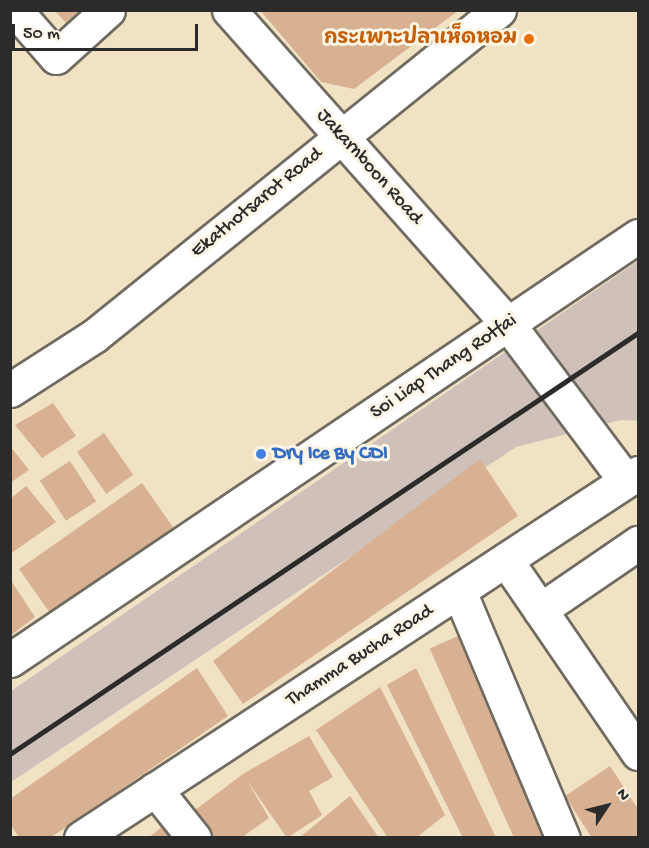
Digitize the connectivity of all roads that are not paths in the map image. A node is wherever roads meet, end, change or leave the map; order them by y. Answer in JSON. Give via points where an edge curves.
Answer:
{"nodes":[{"id":1,"x":15,"y":10,"type":"edge"},
{"id":2,"x":108,"y":10,"type":"edge"},
{"id":3,"x":229,"y":10,"type":"edge"},
{"id":4,"x":499,"y":10,"type":"edge"},
{"id":5,"x":340,"y":136,"type":"junction"},
{"id":6,"x":639,"y":236,"type":"edge"},
{"id":7,"x":508,"y":324,"type":"junction"},
{"id":8,"x":12,"y":388,"type":"edge"},
{"id":9,"x":632,"y":477,"type":"edge"},
{"id":10,"x":639,"y":543,"type":"edge"},
{"id":11,"x":506,"y":560,"type":"junction"},
{"id":12,"x":459,"y":591,"type":"junction"},
{"id":13,"x":540,"y":610,"type":"junction"},
{"id":14,"x":10,"y":660,"type":"edge"},
{"id":15,"x":639,"y":753,"type":"edge"},
{"id":16,"x":155,"y":789,"type":"junction"},
{"id":17,"x":81,"y":837,"type":"edge"},
{"id":18,"x":194,"y":837,"type":"edge"},
{"id":19,"x":563,"y":837,"type":"edge"}],
"edges":[{"from":1,"to":2,"type":"street","via":[[56,57]]},
{"from":3,"to":5,"type":"street","name":"Jakarnboon Road"},
{"from":4,"to":5,"type":"street","name":"Ekathotsarot Road"},
{"from":5,"to":7,"type":"street","name":"Jakarnboon Road"},
{"from":5,"to":8,"type":"street","name":"Ekathotsarot Road","via":[[94,336]]},
{"from":6,"to":7,"type":"street","name":"Soi Liap Thang Rotfai"},
{"from":7,"to":9,"type":"street","name":"Jakarnboon Road"},
{"from":7,"to":14,"type":"street","name":"Soi Liap Thang Rotfai"},
{"from":9,"to":11,"type":"street","name":"Thamma Bucha Road"},
{"from":10,"to":13,"type":"street"},
{"from":11,"to":12,"type":"street","name":"Thamma Bucha Road"},
{"from":11,"to":13,"type":"street"},
{"from":12,"to":16,"type":"street","name":"Thamma Bucha Road"},
{"from":12,"to":19,"type":"street"},
{"from":13,"to":15,"type":"street"},
{"from":16,"to":17,"type":"street","name":"Thamma Bucha Road"},
{"from":16,"to":18,"type":"street"}]}
